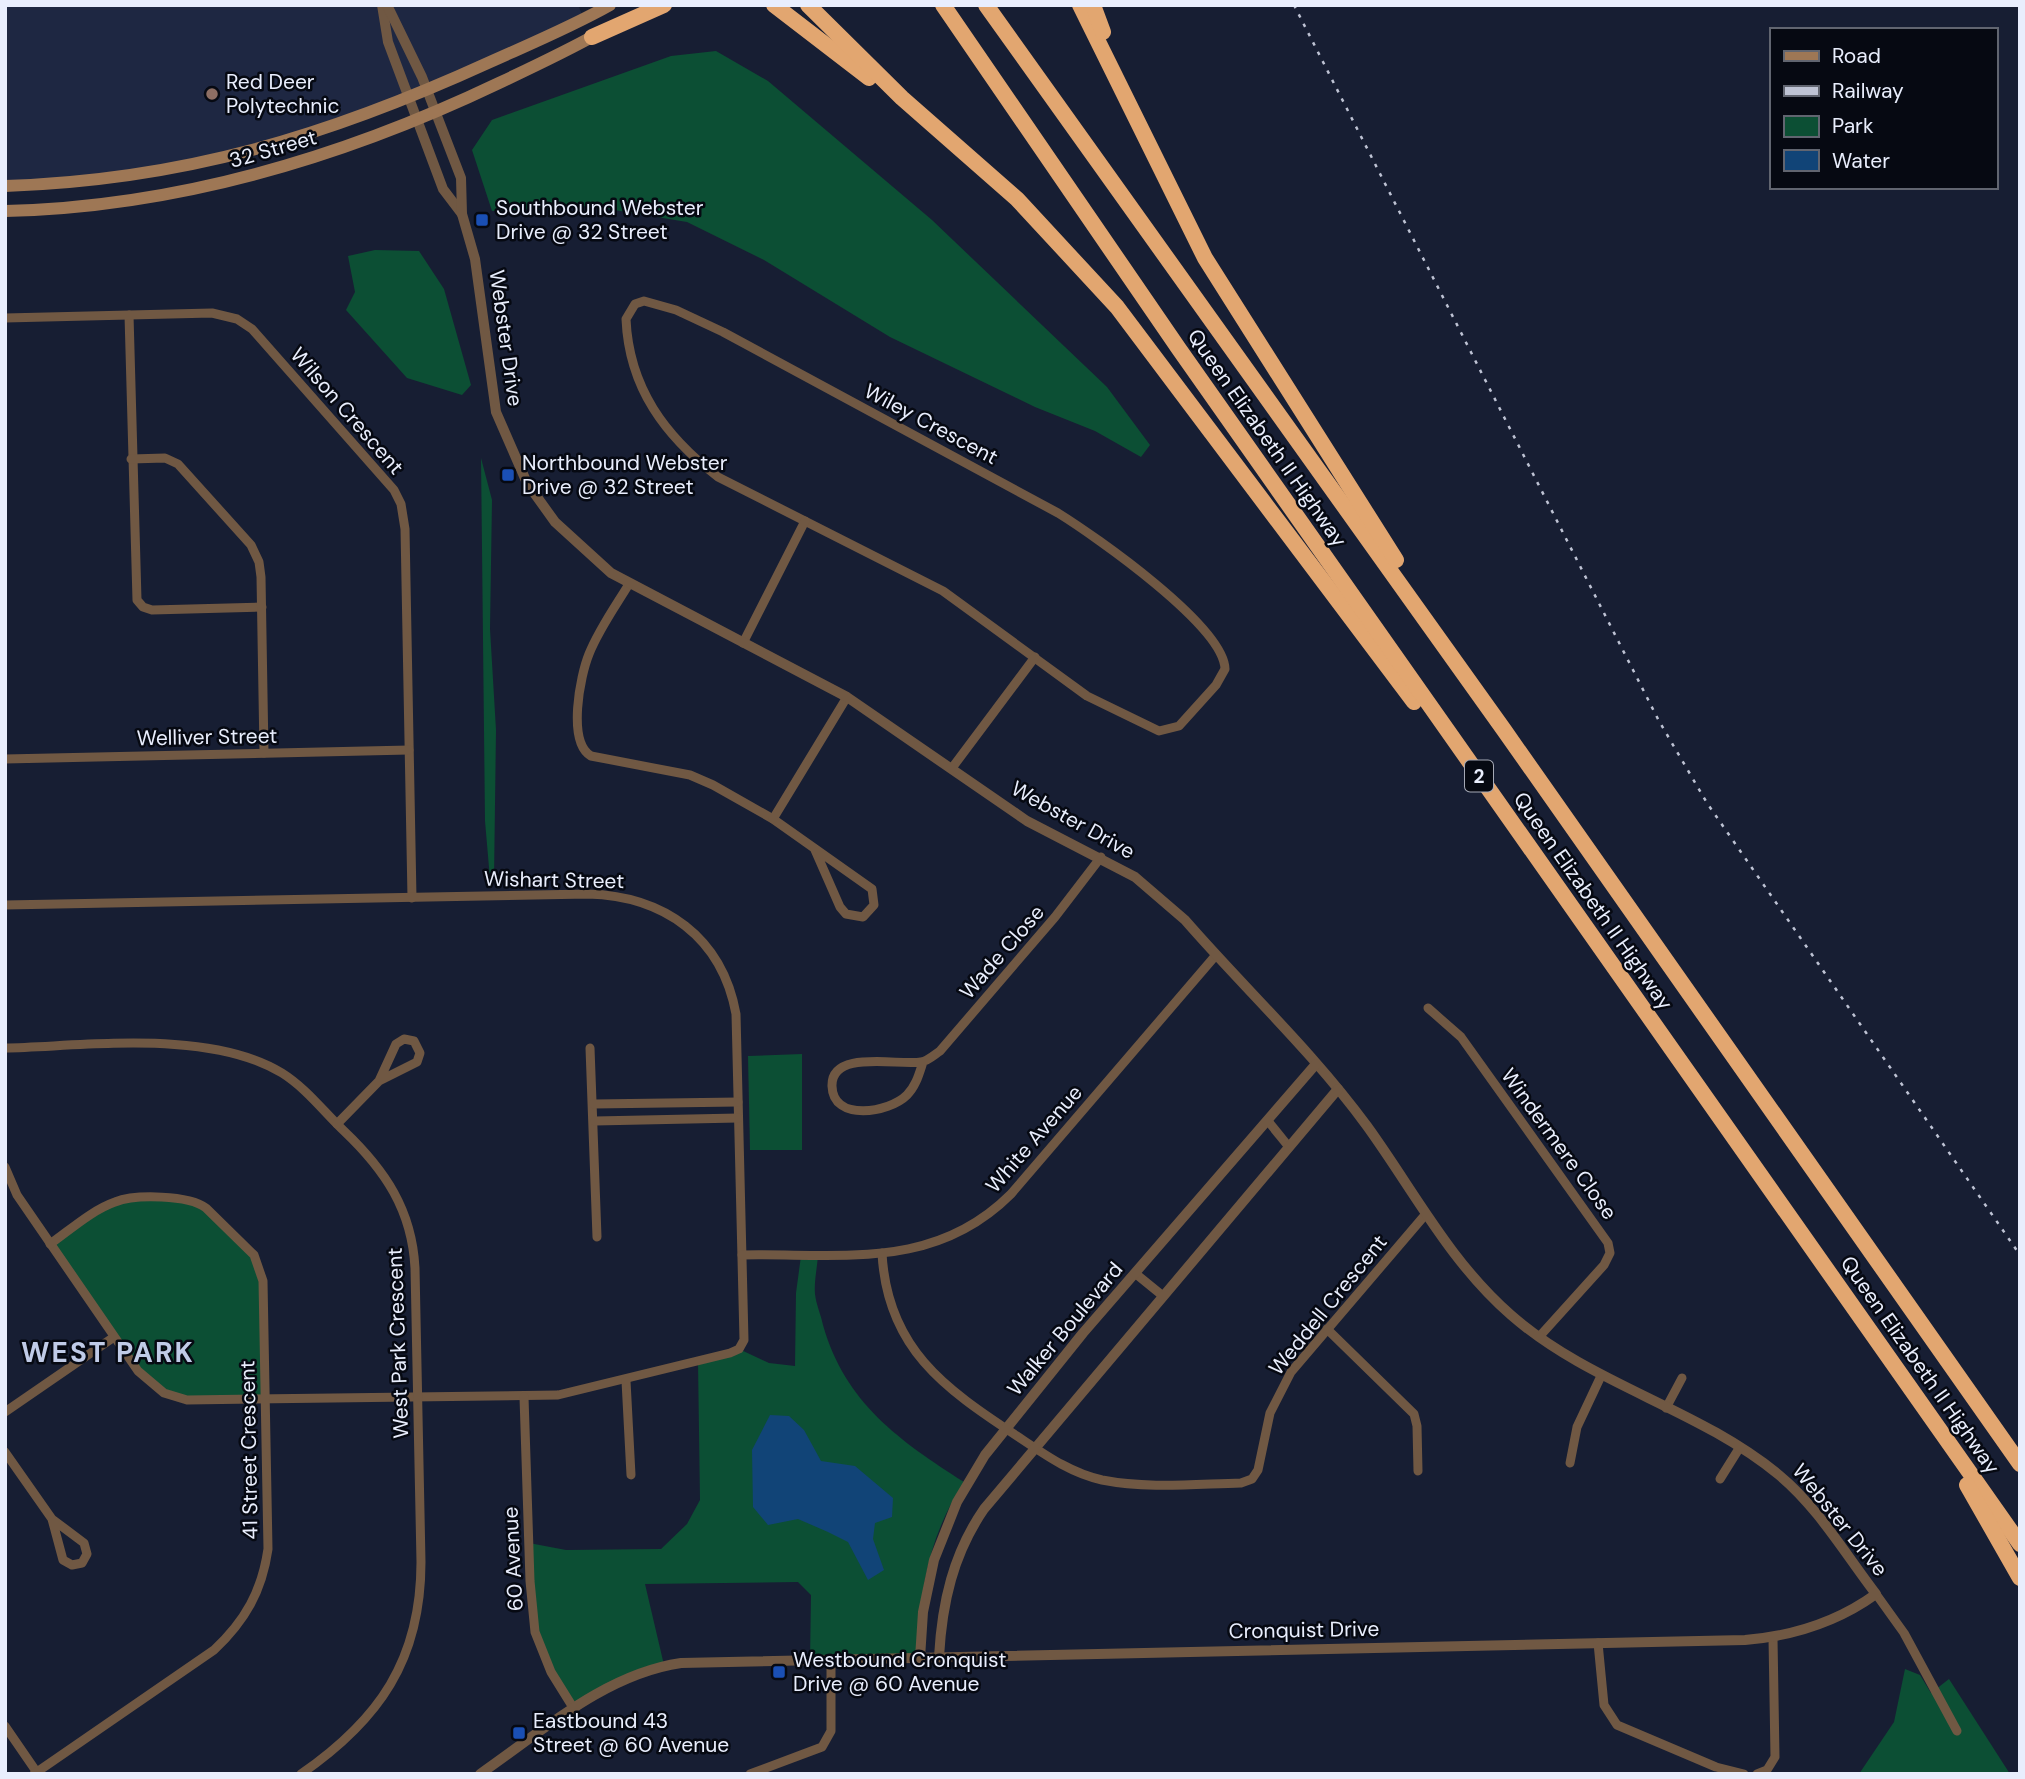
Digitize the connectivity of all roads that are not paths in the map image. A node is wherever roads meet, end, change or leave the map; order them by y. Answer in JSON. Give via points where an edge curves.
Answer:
{"nodes":[{"id":1,"x":382,"y":5,"type":"edge"},
{"id":2,"x":387,"y":5,"type":"edge"},
{"id":3,"x":610,"y":5,"type":"edge"},
{"id":4,"x":647,"y":5,"type":"edge"},
{"id":5,"x":664,"y":5,"type":"edge"},
{"id":6,"x":774,"y":5,"type":"edge"},
{"id":7,"x":808,"y":5,"type":"edge"},
{"id":8,"x":943,"y":5,"type":"edge"},
{"id":9,"x":986,"y":5,"type":"edge"},
{"id":10,"x":1080,"y":5,"type":"edge"},
{"id":11,"x":1093,"y":5,"type":"edge"},
{"id":12,"x":593,"y":37,"type":"junction"},
{"id":13,"x":428,"y":91,"type":"junction"},
{"id":14,"x":410,"y":98,"type":"junction"},
{"id":15,"x":437,"y":112,"type":"junction"},
{"id":16,"x":923,"y":117,"type":"junction"},
{"id":17,"x":418,"y":120,"type":"junction"},
{"id":18,"x":1143,"y":135,"type":"junction"},
{"id":19,"x":5,"y":186,"type":"edge"},
{"id":20,"x":5,"y":211,"type":"edge"},
{"id":21,"x":462,"y":214,"type":"junction"},
{"id":22,"x":129,"y":315,"type":"junction"},
{"id":23,"x":5,"y":318,"type":"edge"},
{"id":24,"x":131,"y":459,"type":"junction"},
{"id":25,"x":805,"y":521,"type":"junction"},
{"id":26,"x":629,"y":583,"type":"junction"},
{"id":27,"x":262,"y":607,"type":"junction"},
{"id":28,"x":743,"y":643,"type":"junction"},
{"id":29,"x":1035,"y":657,"type":"junction"},
{"id":30,"x":847,"y":697,"type":"junction"},
{"id":31,"x":1504,"y":730,"type":"junction"},
{"id":32,"x":409,"y":750,"type":"junction"},
{"id":33,"x":264,"y":753,"type":"junction"},
{"id":34,"x":5,"y":759,"type":"edge"},
{"id":35,"x":952,"y":768,"type":"junction"},
{"id":36,"x":773,"y":819,"type":"junction"},
{"id":37,"x":1522,"y":838,"type":"junction"},
{"id":38,"x":815,"y":850,"type":"junction"},
{"id":39,"x":1101,"y":857,"type":"junction"},
{"id":40,"x":412,"y":898,"type":"junction"},
{"id":41,"x":5,"y":905,"type":"edge"},
{"id":42,"x":1216,"y":955,"type":"junction"},
{"id":43,"x":1428,"y":1008,"type":"dead end"},
{"id":44,"x":5,"y":1048,"type":"edge"},
{"id":45,"x":590,"y":1048,"type":"dead end"},
{"id":46,"x":923,"y":1062,"type":"junction"},
{"id":47,"x":1316,"y":1064,"type":"junction"},
{"id":48,"x":379,"y":1081,"type":"junction"},
{"id":49,"x":1338,"y":1089,"type":"junction"},
{"id":50,"x":738,"y":1102,"type":"junction"},
{"id":51,"x":594,"y":1104,"type":"junction"},
{"id":52,"x":738,"y":1118,"type":"junction"},
{"id":53,"x":595,"y":1121,"type":"junction"},
{"id":54,"x":1268,"y":1121,"type":"junction"},
{"id":55,"x":337,"y":1124,"type":"junction"},
{"id":56,"x":1289,"y":1147,"type":"junction"},
{"id":57,"x":5,"y":1167,"type":"edge"},
{"id":58,"x":1425,"y":1215,"type":"junction"},
{"id":59,"x":597,"y":1237,"type":"dead end"},
{"id":60,"x":50,"y":1244,"type":"junction"},
{"id":61,"x":882,"y":1253,"type":"junction"},
{"id":62,"x":742,"y":1255,"type":"junction"},
{"id":63,"x":1136,"y":1274,"type":"junction"},
{"id":64,"x":1163,"y":1296,"type":"junction"},
{"id":65,"x":1327,"y":1329,"type":"junction"},
{"id":66,"x":114,"y":1338,"type":"junction"},
{"id":67,"x":1539,"y":1338,"type":"junction"},
{"id":68,"x":1601,"y":1376,"type":"junction"},
{"id":69,"x":1682,"y":1378,"type":"dead end"},
{"id":70,"x":626,"y":1381,"type":"junction"},
{"id":71,"x":524,"y":1397,"type":"junction"},
{"id":72,"x":417,"y":1398,"type":"junction"},
{"id":73,"x":265,"y":1401,"type":"junction"},
{"id":74,"x":1923,"y":1406,"type":"junction"},
{"id":75,"x":1666,"y":1408,"type":"junction"},
{"id":76,"x":5,"y":1412,"type":"edge"},
{"id":77,"x":1005,"y":1429,"type":"junction"},
{"id":78,"x":1034,"y":1447,"type":"junction"},
{"id":79,"x":1740,"y":1447,"type":"junction"},
{"id":80,"x":5,"y":1452,"type":"edge"},
{"id":81,"x":1570,"y":1463,"type":"dead end"},
{"id":82,"x":2020,"y":1464,"type":"edge"},
{"id":83,"x":1418,"y":1471,"type":"dead end"},
{"id":84,"x":631,"y":1475,"type":"dead end"},
{"id":85,"x":1720,"y":1479,"type":"dead end"},
{"id":86,"x":52,"y":1519,"type":"junction"},
{"id":87,"x":2020,"y":1544,"type":"edge"},
{"id":88,"x":2020,"y":1578,"type":"edge"},
{"id":89,"x":1875,"y":1594,"type":"junction"},
{"id":90,"x":1773,"y":1638,"type":"junction"},
{"id":91,"x":1598,"y":1643,"type":"junction"},
{"id":92,"x":939,"y":1657,"type":"junction"},
{"id":93,"x":920,"y":1658,"type":"junction"},
{"id":94,"x":831,"y":1660,"type":"junction"},
{"id":95,"x":574,"y":1709,"type":"junction"},
{"id":96,"x":5,"y":1726,"type":"edge"},
{"id":97,"x":1957,"y":1731,"type":"dead end"},
{"id":98,"x":37,"y":1773,"type":"edge"},
{"id":99,"x":302,"y":1774,"type":"edge"},
{"id":100,"x":480,"y":1774,"type":"edge"},
{"id":101,"x":750,"y":1774,"type":"edge"},
{"id":102,"x":1744,"y":1774,"type":"edge"},
{"id":103,"x":1757,"y":1774,"type":"edge"}],
"edges":[{"from":1,"to":14,"type":"street","name":"Webster Drive","via":[[388,41]]},
{"from":2,"to":13,"type":"street","name":"Webster Drive"},
{"from":3,"to":13,"type":"main road","name":"32 Street"},
{"from":4,"to":12,"type":"main road","name":"32 Street"},
{"from":5,"to":12,"type":"highway"},
{"from":6,"to":16,"type":"highway"},
{"from":7,"to":16,"type":"highway"},
{"from":8,"to":37,"type":"highway","name":"Queen Elizabeth II Highway","number":"2"},
{"from":9,"to":31,"type":"highway","name":"Queen Elizabeth II Highway","number":"2"},
{"from":10,"to":18,"type":"highway"},
{"from":11,"to":18,"type":"highway"},
{"from":12,"to":15,"type":"main road","name":"32 Street"},
{"from":13,"to":14,"type":"main road","name":"32 Street"},
{"from":13,"to":15,"type":"street","name":"Webster Drive"},
{"from":14,"to":17,"type":"street","name":"Webster Drive"},
{"from":14,"to":19,"type":"main road","name":"32 Street","via":[[297,138],[181,169],[89,182]]},
{"from":15,"to":17,"type":"main road","name":"32 Street"},
{"from":15,"to":21,"type":"street","name":"Webster Drive","via":[[461,178]]},
{"from":16,"to":37,"type":"highway","via":[[1017,200],[1117,307],[1464,770]]},
{"from":17,"to":20,"type":"main road","name":"32 Street","via":[[321,156],[204,187],[114,203]]},
{"from":17,"to":21,"type":"street","name":"Webster Drive","via":[[443,189]]},
{"from":18,"to":31,"type":"highway","via":[[1205,258]]},
{"from":21,"to":26,"type":"street","name":"Webster Drive","via":[[475,259],[494,400],[513,453],[527,483],[555,522],[589,557]]},
{"from":22,"to":23,"type":"street","name":"Wilson Crescent"},
{"from":22,"to":24,"type":"street"},
{"from":22,"to":32,"type":"street","name":"Wilson Crescent","via":[[212,313],[245,323],[394,489],[405,529]]},
{"from":24,"to":27,"type":"street","via":[[166,458],[177,464],[244,537],[259,562]]},
{"from":24,"to":27,"type":"street","via":[[135,591],[140,604],[152,610]]},
{"from":25,"to":28,"type":"street"},
{"from":25,"to":29,"type":"street","name":"Wiley Crescent","via":[[943,591]]},
{"from":25,"to":29,"type":"street","name":"Wiley Crescent","via":[[718,477],[666,431],[638,380],[626,319],[635,304],[644,301],[676,310],[723,332],[1069,520],[1122,555],[1163,590],[1221,652],[1225,669],[1179,726],[1164,731],[1096,701]]},
{"from":26,"to":28,"type":"street","name":"Webster Drive"},
{"from":26,"to":36,"type":"street","via":[[587,658],[577,723],[583,751],[690,775]]},
{"from":27,"to":33,"type":"street"},
{"from":28,"to":30,"type":"street","name":"Webster Drive"},
{"from":29,"to":35,"type":"street"},
{"from":30,"to":35,"type":"street","name":"Webster Drive"},
{"from":30,"to":36,"type":"street"},
{"from":31,"to":82,"type":"highway","name":"Queen Elizabeth II Highway","number":"2"},
{"from":32,"to":33,"type":"street","name":"Welliver Street"},
{"from":32,"to":40,"type":"street","name":"Wilson Crescent"},
{"from":33,"to":34,"type":"street","name":"Welliver Street"},
{"from":35,"to":39,"type":"street","name":"Webster Drive","via":[[1027,821]]},
{"from":36,"to":38,"type":"street"},
{"from":37,"to":74,"type":"highway","name":"Queen Elizabeth II Highway","number":"2"},
{"from":38,"to":38,"type":"street","via":[[840,907],[846,914],[863,916],[874,905],[872,889]]},
{"from":39,"to":42,"type":"street","name":"Webster Drive","via":[[1159,896]]},
{"from":39,"to":46,"type":"street","name":"Wade Close","via":[[950,1041]]},
{"from":40,"to":41,"type":"street","name":"Wishart Street"},
{"from":40,"to":50,"type":"street","name":"Wishart Street","via":[[606,894],[667,913],[708,948],[729,987],[737,1024]]},
{"from":42,"to":47,"type":"street","name":"Webster Drive"},
{"from":42,"to":61,"type":"street","name":"White Avenue","via":[[999,1207],[949,1239]]},
{"from":43,"to":67,"type":"street","name":"Windermere Close","via":[[1461,1037],[1610,1249],[1605,1265]]},
{"from":44,"to":55,"type":"street","name":"West Park Crescent","via":[[188,1045],[226,1050],[282,1074]]},
{"from":45,"to":51,"type":"street"},
{"from":46,"to":46,"type":"street","name":"Wade Close","via":[[849,1063],[834,1075],[834,1096],[852,1110],[890,1106],[916,1085]]},
{"from":47,"to":49,"type":"street","name":"Webster Drive"},
{"from":47,"to":54,"type":"street","name":"Walker Boulevard"},
{"from":48,"to":48,"type":"street","via":[[416,1062],[419,1048],[414,1041],[404,1039],[396,1044]]},
{"from":48,"to":55,"type":"street"},
{"from":49,"to":56,"type":"street"},
{"from":49,"to":58,"type":"street","name":"Webster Drive"},
{"from":50,"to":51,"type":"street"},
{"from":50,"to":52,"type":"street","name":"Wishart Street"},
{"from":51,"to":53,"type":"street"},
{"from":52,"to":53,"type":"street"},
{"from":52,"to":62,"type":"street","name":"Wishart Street"},
{"from":53,"to":59,"type":"street"},
{"from":54,"to":56,"type":"street"},
{"from":54,"to":63,"type":"street","name":"Walker Boulevard"},
{"from":55,"to":72,"type":"street","name":"West Park Crescent","via":[[390,1182],[411,1233]]},
{"from":56,"to":64,"type":"street"},
{"from":57,"to":60,"type":"street","name":"Wishart Street","via":[[17,1195]]},
{"from":58,"to":65,"type":"street","name":"Weddell Crescent"},
{"from":58,"to":67,"type":"street","name":"Webster Drive","via":[[1470,1275]]},
{"from":60,"to":66,"type":"street","name":"Wishart Street"},
{"from":60,"to":73,"type":"street","name":"41 Street Crescent","via":[[115,1201],[179,1198],[199,1203],[254,1255],[262,1272]]},
{"from":61,"to":62,"type":"street","name":"White Avenue"},
{"from":61,"to":77,"type":"street","name":"Weddell Crescent","via":[[891,1305],[917,1356],[950,1390]]},
{"from":62,"to":70,"type":"street","name":"Wishart Street","via":[[744,1336],[738,1349]]},
{"from":63,"to":64,"type":"street"},
{"from":63,"to":77,"type":"street","name":"Walker Boulevard"},
{"from":64,"to":78,"type":"street"},
{"from":65,"to":78,"type":"street","name":"Weddell Crescent","via":[[1282,1387],[1267,1421],[1258,1470],[1249,1481],[1152,1485],[1103,1480],[1068,1468]]},
{"from":65,"to":83,"type":"street","via":[[1414,1414]]},
{"from":66,"to":73,"type":"street","name":"Wishart Street","via":[[138,1371],[164,1393],[200,1401]]},
{"from":66,"to":76,"type":"street"},
{"from":67,"to":68,"type":"street","name":"Webster Drive"},
{"from":68,"to":75,"type":"street","name":"Webster Drive"},
{"from":68,"to":81,"type":"street","via":[[1577,1427]]},
{"from":69,"to":75,"type":"street"},
{"from":70,"to":71,"type":"street","name":"Wishart Street"},
{"from":70,"to":84,"type":"street"},
{"from":71,"to":72,"type":"street","name":"Wishart Street"},
{"from":71,"to":95,"type":"street","name":"60 Avenue","via":[[535,1632],[551,1672]]},
{"from":72,"to":73,"type":"street","name":"Wishart Street"},
{"from":72,"to":99,"type":"street","name":"West Park Crescent","via":[[421,1580],[412,1637],[396,1677],[369,1717]]},
{"from":73,"to":98,"type":"street","name":"41 Street Crescent","via":[[268,1549],[258,1592],[242,1620],[214,1650]]},
{"from":74,"to":87,"type":"highway","name":"Queen Elizabeth II Highway","number":"2"},
{"from":74,"to":88,"type":"highway"},
{"from":75,"to":79,"type":"street","name":"Webster Drive"},
{"from":77,"to":78,"type":"street","name":"Weddell Crescent"},
{"from":77,"to":93,"type":"street","name":"Walker Boulevard","via":[[969,1479],[941,1539],[926,1592]]},
{"from":78,"to":92,"type":"street","via":[[965,1541],[946,1592]]},
{"from":79,"to":85,"type":"street"},
{"from":79,"to":89,"type":"street","name":"Webster Drive","via":[[1781,1476],[1801,1497]]},
{"from":80,"to":86,"type":"street"},
{"from":86,"to":86,"type":"street","via":[[63,1560],[72,1565],[82,1563],[87,1554],[84,1543]]},
{"from":89,"to":90,"type":"street","name":"Cronquist Drive","via":[[1830,1621]]},
{"from":89,"to":97,"type":"street","via":[[1908,1640]]},
{"from":90,"to":91,"type":"street","name":"Cronquist Drive"},
{"from":90,"to":103,"type":"street","via":[[1775,1757],[1767,1770]]},
{"from":91,"to":92,"type":"street","name":"Cronquist Drive"},
{"from":91,"to":102,"type":"street","via":[[1604,1705],[1617,1725],[1716,1767]]},
{"from":92,"to":93,"type":"street","name":"Cronquist Drive"},
{"from":93,"to":94,"type":"street","name":"Cronquist Drive"},
{"from":94,"to":95,"type":"street","name":"Cronquist Drive","via":[[664,1665],[623,1680]]},
{"from":94,"to":101,"type":"street","via":[[831,1731],[822,1747]]},
{"from":95,"to":100,"type":"street","name":"Cronquist Drive"},
{"from":96,"to":98,"type":"street"}]}
